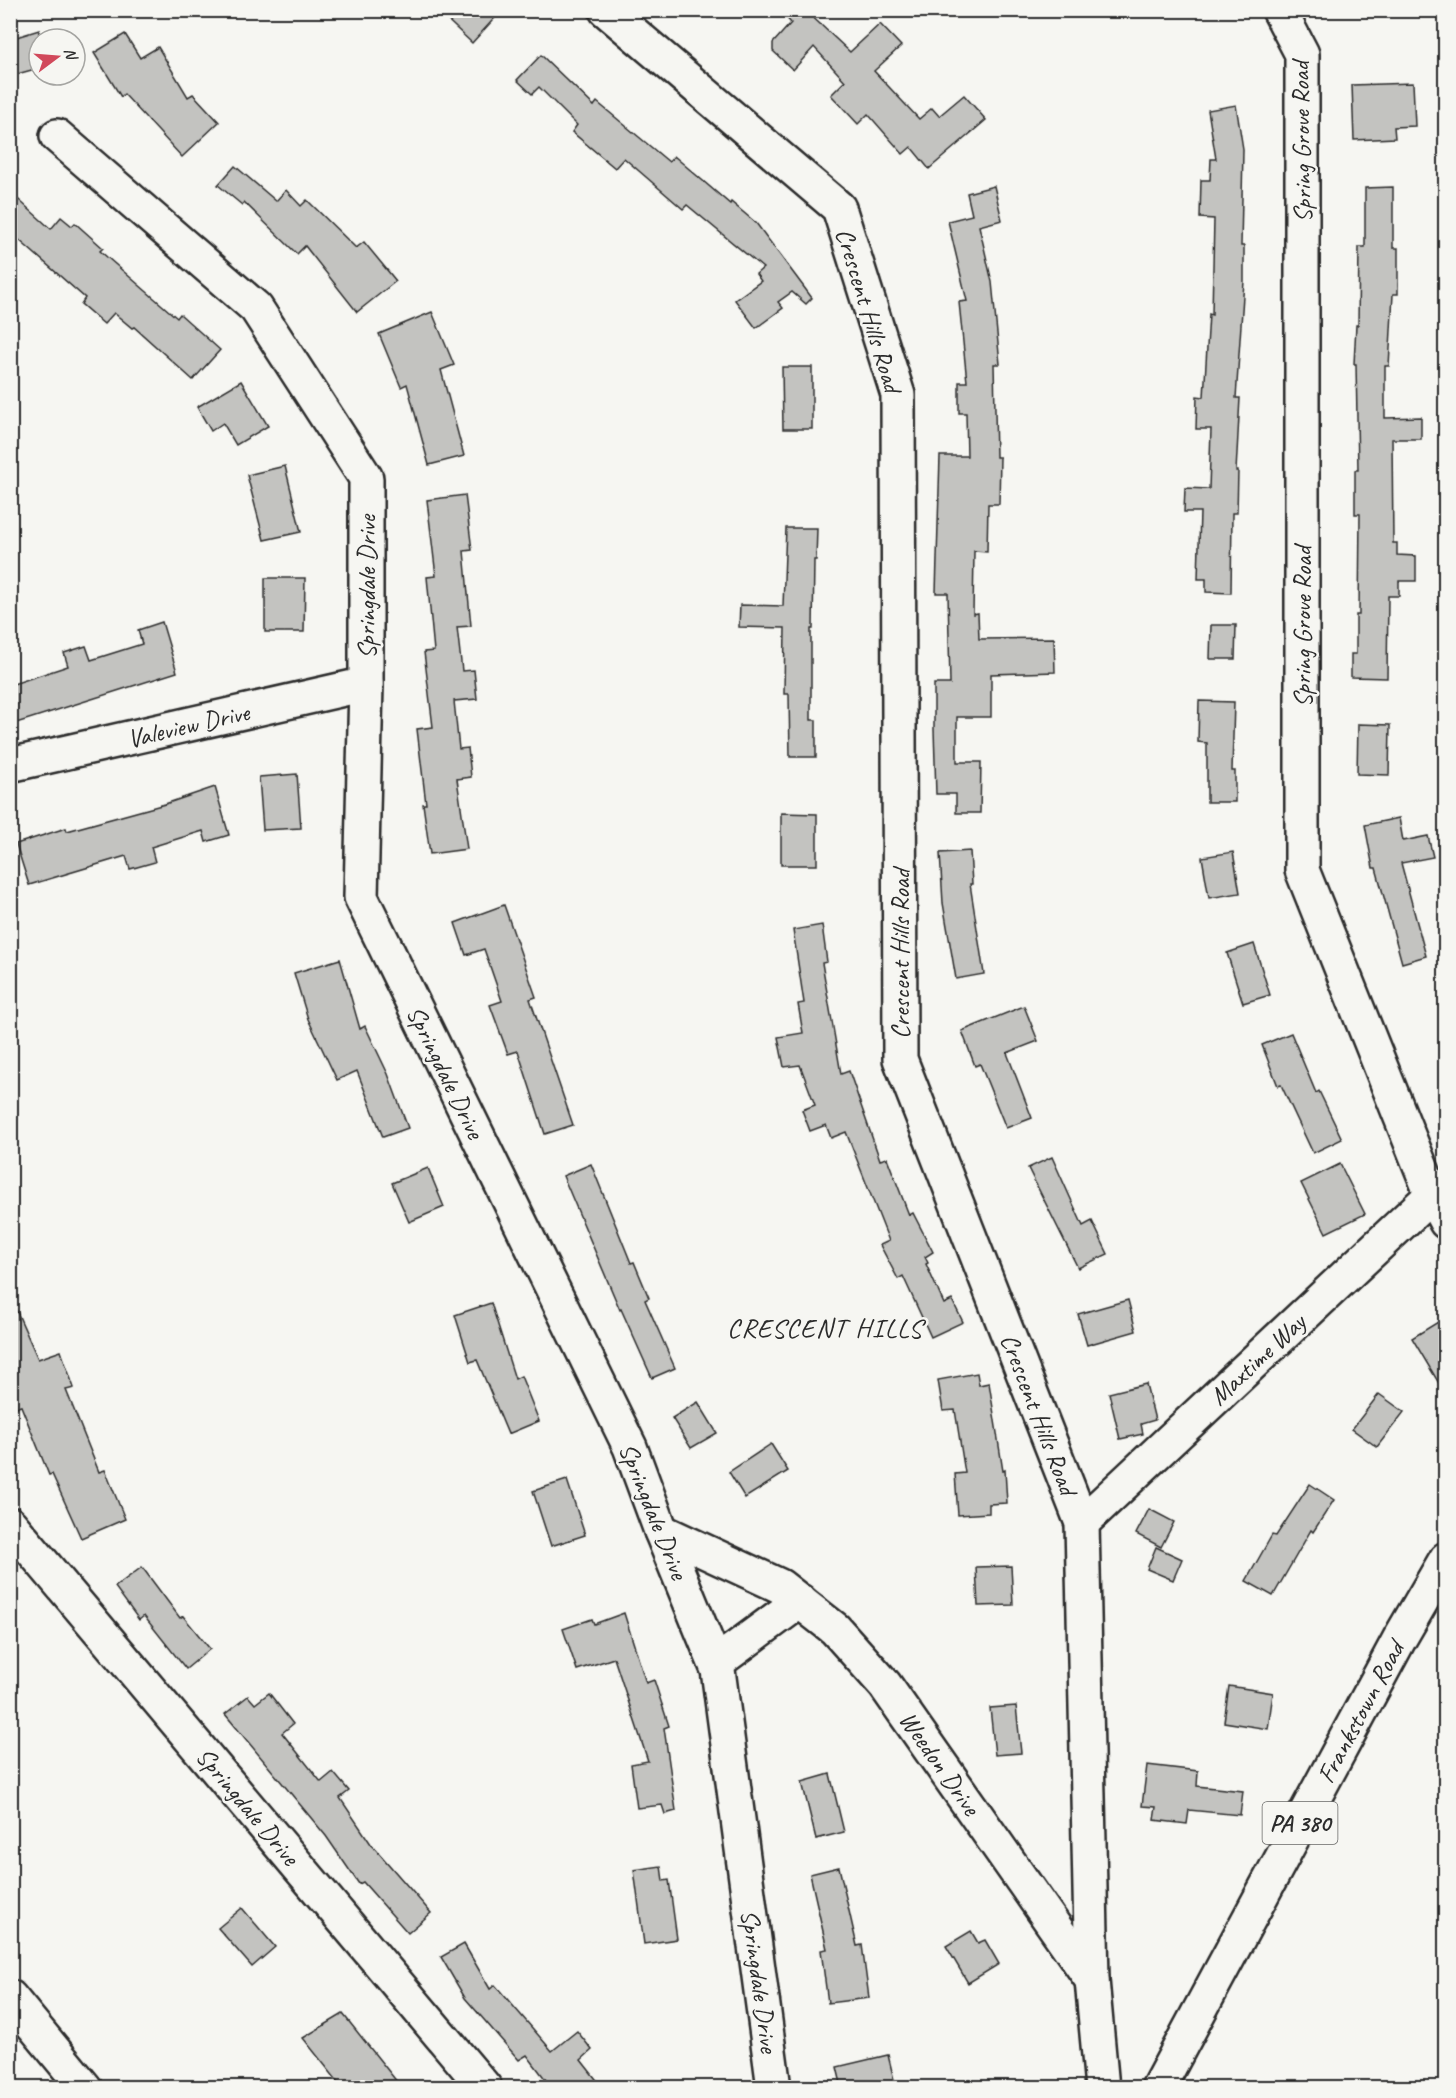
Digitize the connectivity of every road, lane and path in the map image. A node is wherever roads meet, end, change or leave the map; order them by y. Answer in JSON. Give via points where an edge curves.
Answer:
{"nodes":[{"id":1,"x":606,"y":10,"type":"edge"},
{"id":2,"x":1279,"y":10,"type":"edge"},
{"id":3,"x":57,"y":136,"type":"dead end"},
{"id":4,"x":366,"y":684,"type":"junction"},
{"id":5,"x":10,"y":765,"type":"edge"},
{"id":6,"x":1439,"y":1209,"type":"edge"},
{"id":7,"x":1082,"y":1523,"type":"junction"},
{"id":8,"x":10,"y":1524,"type":"edge"},
{"id":9,"x":661,"y":1531,"type":"junction"},
{"id":10,"x":1446,"y":1559,"type":"edge"},
{"id":11,"x":800,"y":1601,"type":"junction"},
{"id":12,"x":716,"y":1663,"type":"junction"},
{"id":13,"x":1092,"y":1980,"type":"junction"},
{"id":14,"x":10,"y":1997,"type":"edge"},
{"id":15,"x":78,"y":2084,"type":"edge"},
{"id":16,"x":485,"y":2088,"type":"edge"},
{"id":17,"x":774,"y":2088,"type":"edge"},
{"id":18,"x":1102,"y":2088,"type":"edge"},
{"id":19,"x":1158,"y":2088,"type":"edge"}],
"edges":[{"from":1,"to":7,"type":"street","name":"Crescent Hills Road","via":[[839,208],[898,394],[900,1059]]},
{"from":2,"to":6,"type":"street","name":"Spring Grove Road","via":[[1302,54],[1302,870]]},
{"from":3,"to":4,"type":"street","name":"Springdale Drive","via":[[256,308],[366,478]]},
{"from":4,"to":5,"type":"street","name":"Valeview Drive"},
{"from":4,"to":9,"type":"street","name":"Springdale Drive","via":[[361,897],[630,1447]]},
{"from":6,"to":7,"type":"street","name":"Maxtime Way"},
{"from":7,"to":13,"type":"street","name":"Crescent Hills Road"},
{"from":8,"to":16,"type":"street","name":"Springdale Drive"},
{"from":9,"to":11,"type":"street","name":"Weedon Drive","via":[[780,1586]]},
{"from":9,"to":12,"type":"street","name":"Springdale Drive"},
{"from":10,"to":19,"type":"street","name":"Frankstown Road","number":"PA 380"},
{"from":11,"to":12,"type":"street"},
{"from":11,"to":13,"type":"street","name":"Weedon Drive","via":[[835,1629],[885,1685]]},
{"from":12,"to":17,"type":"street","name":"Springdale Drive"},
{"from":13,"to":18,"type":"street","name":"Weedon Drive"},
{"from":14,"to":15,"type":"street"}]}
